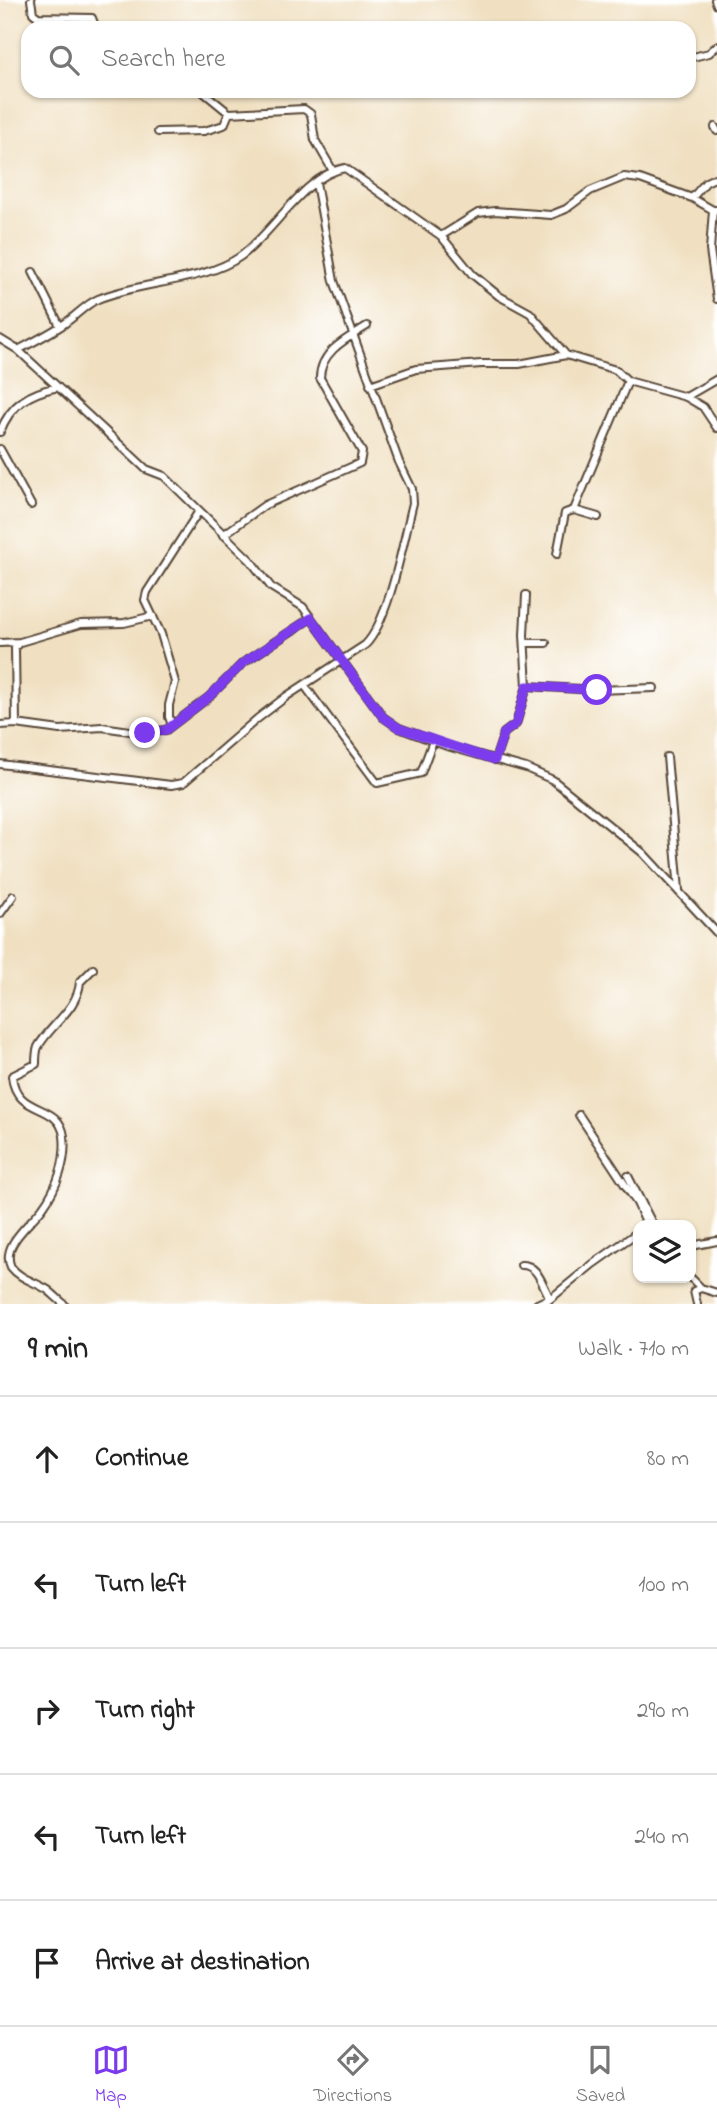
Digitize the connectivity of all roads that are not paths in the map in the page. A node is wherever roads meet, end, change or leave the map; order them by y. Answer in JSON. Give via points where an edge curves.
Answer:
{"nodes":[{"id":1,"x":31,"y":0,"type":"edge"},
{"id":2,"x":715,"y":0,"type":"edge"},
{"id":3,"x":717,"y":5,"type":"edge"},
{"id":4,"x":93,"y":21,"type":"edge"},
{"id":5,"x":717,"y":47,"type":"edge"},
{"id":6,"x":696,"y":56,"type":"edge"},
{"id":7,"x":211,"y":98,"type":"edge"},
{"id":8,"x":229,"y":113,"type":"junction"},
{"id":9,"x":158,"y":132,"type":"dead end"},
{"id":10,"x":333,"y":171,"type":"junction"},
{"id":11,"x":717,"y":177,"type":"edge"},
{"id":12,"x":316,"y":183,"type":"junction"},
{"id":13,"x":692,"y":198,"type":"junction"},
{"id":14,"x":715,"y":210,"type":"edge"},
{"id":15,"x":441,"y":236,"type":"junction"},
{"id":16,"x":33,"y":272,"type":"dead end"},
{"id":17,"x":717,"y":299,"type":"edge"},
{"id":18,"x":60,"y":326,"type":"junction"},
{"id":19,"x":367,"y":326,"type":"dead end"},
{"id":20,"x":352,"y":335,"type":"junction"},
{"id":21,"x":0,"y":339,"type":"edge"},
{"id":22,"x":18,"y":351,"type":"junction"},
{"id":23,"x":566,"y":355,"type":"junction"},
{"id":24,"x":717,"y":379,"type":"edge"},
{"id":25,"x":628,"y":381,"type":"junction"},
{"id":26,"x":370,"y":385,"type":"junction"},
{"id":27,"x":58,"y":387,"type":"junction"},
{"id":28,"x":686,"y":397,"type":"junction"},
{"id":29,"x":717,"y":428,"type":"edge"},
{"id":30,"x":0,"y":432,"type":"edge"},
{"id":31,"x":0,"y":449,"type":"edge"},
{"id":32,"x":31,"y":505,"type":"dead end"},
{"id":33,"x":574,"y":510,"type":"junction"},
{"id":34,"x":199,"y":511,"type":"junction"},
{"id":35,"x":598,"y":517,"type":"dead end"},
{"id":36,"x":223,"y":535,"type":"junction"},
{"id":37,"x":558,"y":555,"type":"dead end"},
{"id":38,"x":526,"y":595,"type":"dead end"},
{"id":39,"x":153,"y":616,"type":"junction"},
{"id":40,"x":311,"y":618,"type":"junction"},
{"id":41,"x":20,"y":642,"type":"junction"},
{"id":42,"x":0,"y":643,"type":"edge"},
{"id":43,"x":525,"y":643,"type":"junction"},
{"id":44,"x":546,"y":643,"type":"dead end"},
{"id":45,"x":342,"y":660,"type":"junction"},
{"id":46,"x":305,"y":685,"type":"junction"},
{"id":47,"x":527,"y":686,"type":"junction"},
{"id":48,"x":654,"y":688,"type":"dead end"},
{"id":49,"x":16,"y":724,"type":"junction"},
{"id":50,"x":0,"y":725,"type":"edge"},
{"id":51,"x":172,"y":725,"type":"junction"},
{"id":52,"x":433,"y":741,"type":"junction"},
{"id":53,"x":667,"y":757,"type":"dead end"},
{"id":54,"x":495,"y":760,"type":"junction"},
{"id":55,"x":0,"y":765,"type":"edge"},
{"id":56,"x":679,"y":890,"type":"junction"},
{"id":57,"x":13,"y":897,"type":"dead end"},
{"id":58,"x":0,"y":914,"type":"edge"},
{"id":59,"x":717,"y":933,"type":"edge"},
{"id":60,"x":93,"y":969,"type":"dead end"},
{"id":61,"x":579,"y":1115,"type":"dead end"},
{"id":62,"x":628,"y":1176,"type":"dead end"},
{"id":63,"x":645,"y":1220,"type":"edge"},
{"id":64,"x":650,"y":1220,"type":"edge"},
{"id":65,"x":633,"y":1236,"type":"edge"},
{"id":66,"x":717,"y":1241,"type":"edge"},
{"id":67,"x":696,"y":1245,"type":"edge"},
{"id":68,"x":521,"y":1265,"type":"dead end"},
{"id":69,"x":696,"y":1283,"type":"edge"},
{"id":70,"x":701,"y":1289,"type":"junction"},
{"id":71,"x":717,"y":1293,"type":"edge"},
{"id":72,"x":547,"y":1301,"type":"edge"},
{"id":73,"x":64,"y":1304,"type":"edge"},
{"id":74,"x":537,"y":1304,"type":"edge"},
{"id":75,"x":697,"y":1304,"type":"edge"}],
"edges":[{"from":1,"to":4,"type":"street","via":[[38,17]]},
{"from":2,"to":3,"type":"street"},
{"from":5,"to":6,"type":"street"},
{"from":7,"to":8,"type":"street"},
{"from":8,"to":9,"type":"street","via":[[224,125],[204,131]]},
{"from":8,"to":10,"type":"street","via":[[304,109],[311,114],[315,140]]},
{"from":10,"to":12,"type":"street"},
{"from":10,"to":15,"type":"street","via":[[345,168]]},
{"from":11,"to":13,"type":"street"},
{"from":12,"to":18,"type":"street","via":[[240,257],[209,271],[96,300]]},
{"from":12,"to":20,"type":"street","via":[[334,281]]},
{"from":13,"to":14,"type":"street"},
{"from":13,"to":15,"type":"street","via":[[624,177],[551,215],[478,213]]},
{"from":14,"to":17,"type":"street","via":[[710,250]]},
{"from":15,"to":23,"type":"street","via":[[472,274],[530,313]]},
{"from":16,"to":18,"type":"street"},
{"from":18,"to":22,"type":"street"},
{"from":19,"to":20,"type":"street"},
{"from":20,"to":26,"type":"street"},
{"from":20,"to":36,"type":"street","via":[[324,358],[320,379],[362,452],[360,463],[265,505]]},
{"from":21,"to":22,"type":"street"},
{"from":22,"to":27,"type":"street"},
{"from":23,"to":25,"type":"street","via":[[616,370]]},
{"from":23,"to":26,"type":"street","via":[[519,364],[416,369]]},
{"from":24,"to":28,"type":"street"},
{"from":25,"to":28,"type":"street"},
{"from":25,"to":33,"type":"street"},
{"from":26,"to":45,"type":"street","via":[[412,489],[413,503],[374,636]]},
{"from":27,"to":30,"type":"street","via":[[21,401]]},
{"from":27,"to":34,"type":"street"},
{"from":28,"to":29,"type":"street","via":[[704,407]]},
{"from":31,"to":32,"type":"street"},
{"from":33,"to":35,"type":"street"},
{"from":33,"to":37,"type":"street","via":[[565,513]]},
{"from":34,"to":36,"type":"street"},
{"from":34,"to":39,"type":"street","via":[[147,592],[145,600]]},
{"from":36,"to":40,"type":"street","via":[[271,587],[303,607]]},
{"from":38,"to":43,"type":"street"},
{"from":39,"to":41,"type":"street","via":[[124,623],[81,624]]},
{"from":39,"to":51,"type":"street","via":[[175,682],[169,705]]},
{"from":40,"to":45,"type":"street"},
{"from":40,"to":51,"type":"street","via":[[243,663]]},
{"from":41,"to":42,"type":"street"},
{"from":41,"to":49,"type":"street","via":[[15,647]]},
{"from":43,"to":44,"type":"street"},
{"from":43,"to":47,"type":"street"},
{"from":45,"to":46,"type":"street"},
{"from":45,"to":52,"type":"street","via":[[383,717]]},
{"from":46,"to":52,"type":"street","via":[[377,783],[421,773]]},
{"from":46,"to":55,"type":"street","via":[[257,719],[183,783]]},
{"from":47,"to":48,"type":"street"},
{"from":47,"to":54,"type":"street","via":[[516,724],[504,733]]},
{"from":49,"to":50,"type":"street"},
{"from":49,"to":51,"type":"street","via":[[145,733]]},
{"from":52,"to":54,"type":"street"},
{"from":53,"to":56,"type":"street"},
{"from":54,"to":56,"type":"street","via":[[553,780],[643,853]]},
{"from":56,"to":59,"type":"street"},
{"from":57,"to":58,"type":"street"},
{"from":60,"to":73,"type":"street","via":[[37,1049],[36,1063],[12,1076],[20,1099],[58,1122],[64,1135],[64,1157],[43,1208],[9,1244],[8,1263]]},
{"from":61,"to":63,"type":"street"},
{"from":62,"to":64,"type":"street"},
{"from":65,"to":72,"type":"street"},
{"from":66,"to":67,"type":"street"},
{"from":68,"to":72,"type":"street","via":[[535,1269]]},
{"from":69,"to":70,"type":"street"},
{"from":70,"to":71,"type":"street"},
{"from":70,"to":75,"type":"street","via":[[694,1291]]},
{"from":72,"to":74,"type":"street"}]}
